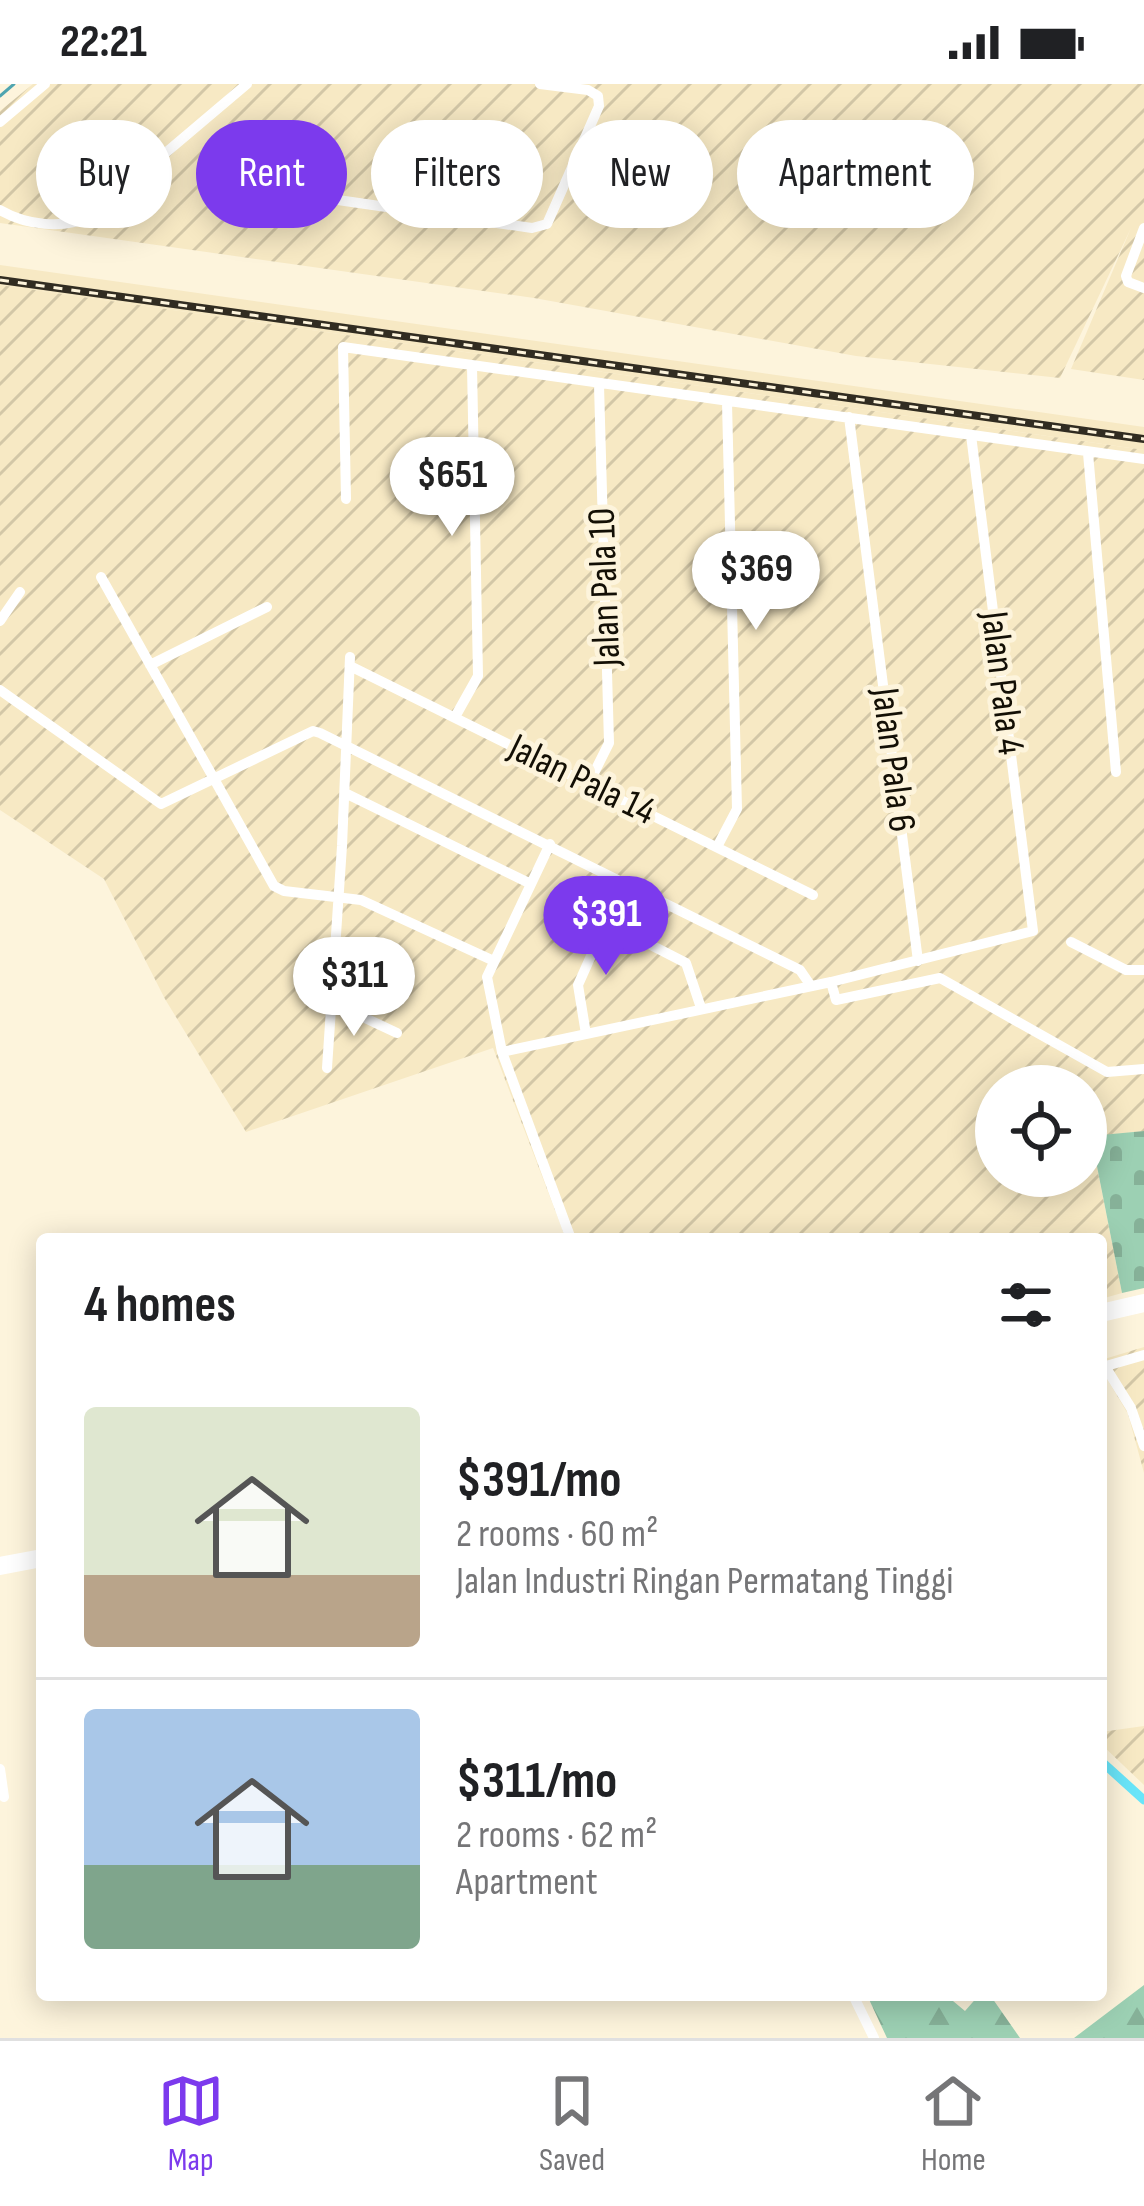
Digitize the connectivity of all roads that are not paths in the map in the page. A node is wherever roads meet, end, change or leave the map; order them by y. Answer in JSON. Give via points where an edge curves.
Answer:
{"nodes":[{"id":1,"x":45,"y":84,"type":"edge"},
{"id":2,"x":247,"y":84,"type":"edge"},
{"id":3,"x":540,"y":84,"type":"edge"},
{"id":4,"x":0,"y":122,"type":"edge"},
{"id":5,"x":347,"y":202,"type":"edge"},
{"id":6,"x":0,"y":210,"type":"edge"},
{"id":7,"x":1144,"y":228,"type":"edge"},
{"id":8,"x":1144,"y":288,"type":"edge"},
{"id":9,"x":472,"y":366,"type":"junction"},
{"id":10,"x":599,"y":385,"type":"junction"},
{"id":11,"x":727,"y":403,"type":"junction"},
{"id":12,"x":849,"y":417,"type":"junction"},
{"id":13,"x":970,"y":435,"type":"junction"},
{"id":14,"x":1088,"y":453,"type":"junction"},
{"id":15,"x":1144,"y":459,"type":"edge"},
{"id":16,"x":346,"y":499,"type":"dead end"},
{"id":17,"x":101,"y":577,"type":"dead end"},
{"id":18,"x":20,"y":592,"type":"dead end"},
{"id":19,"x":267,"y":607,"type":"dead end"},
{"id":20,"x":0,"y":621,"type":"edge"},
{"id":21,"x":150,"y":665,"type":"junction"},
{"id":22,"x":0,"y":690,"type":"edge"},
{"id":23,"x":455,"y":718,"type":"junction"},
{"id":24,"x":347,"y":746,"type":"junction"},
{"id":25,"x":1116,"y":772,"type":"dead end"},
{"id":26,"x":213,"y":779,"type":"junction"},
{"id":27,"x":589,"y":783,"type":"junction"},
{"id":28,"x":345,"y":793,"type":"junction"},
{"id":29,"x":550,"y":844,"type":"junction"},
{"id":30,"x":717,"y":847,"type":"junction"},
{"id":31,"x":623,"y":882,"type":"junction"},
{"id":32,"x":531,"y":884,"type":"junction"},
{"id":33,"x":813,"y":895,"type":"dead end"},
{"id":34,"x":339,"y":897,"type":"junction"},
{"id":35,"x":604,"y":921,"type":"junction"},
{"id":36,"x":1071,"y":942,"type":"dead end"},
{"id":37,"x":494,"y":961,"type":"junction"},
{"id":38,"x":918,"y":961,"type":"junction"},
{"id":39,"x":1144,"y":970,"type":"edge"},
{"id":40,"x":831,"y":982,"type":"junction"},
{"id":41,"x":811,"y":986,"type":"junction"},
{"id":42,"x":332,"y":1002,"type":"junction"},
{"id":43,"x":701,"y":1008,"type":"junction"},
{"id":44,"x":397,"y":1033,"type":"dead end"},
{"id":45,"x":586,"y":1034,"type":"junction"},
{"id":46,"x":502,"y":1052,"type":"junction"},
{"id":47,"x":327,"y":1068,"type":"dead end"},
{"id":48,"x":1144,"y":1069,"type":"edge"},
{"id":49,"x":569,"y":1233,"type":"edge"},
{"id":50,"x":1144,"y":1304,"type":"edge"},
{"id":51,"x":1107,"y":1312,"type":"edge"},
{"id":52,"x":1144,"y":1355,"type":"edge"},
{"id":53,"x":1107,"y":1362,"type":"edge"},
{"id":54,"x":1107,"y":1368,"type":"edge"},
{"id":55,"x":1144,"y":1446,"type":"edge"},
{"id":56,"x":36,"y":1559,"type":"edge"},
{"id":57,"x":0,"y":1566,"type":"edge"},
{"id":58,"x":0,"y":1768,"type":"edge"},
{"id":59,"x":4,"y":1796,"type":"dead end"},
{"id":60,"x":856,"y":2001,"type":"edge"},
{"id":61,"x":874,"y":2038,"type":"edge"}],
"edges":[{"from":1,"to":4,"type":"street"},
{"from":2,"to":6,"type":"street","via":[[91,216],[65,225]]},
{"from":3,"to":5,"type":"street","via":[[588,90],[599,106],[547,224]]},
{"from":7,"to":8,"type":"street","via":[[1126,276]]},
{"from":9,"to":10,"type":"street"},
{"from":9,"to":16,"type":"street","via":[[343,346]]},
{"from":9,"to":23,"type":"street","via":[[478,676]]},
{"from":10,"to":11,"type":"street"},
{"from":10,"to":27,"type":"street","name":"Jalan Pala 10","via":[[609,743]]},
{"from":11,"to":12,"type":"street"},
{"from":11,"to":30,"type":"street","via":[[737,808]]},
{"from":12,"to":13,"type":"street"},
{"from":12,"to":38,"type":"street","name":"Jalan Pala 6"},
{"from":13,"to":14,"type":"street"},
{"from":13,"to":38,"type":"street","name":"Jalan Pala 4","via":[[1033,931]]},
{"from":14,"to":15,"type":"street"},
{"from":14,"to":25,"type":"street"},
{"from":17,"to":21,"type":"street"},
{"from":18,"to":20,"type":"street"},
{"from":19,"to":21,"type":"street"},
{"from":21,"to":26,"type":"street"},
{"from":22,"to":26,"type":"street","via":[[161,804]]},
{"from":23,"to":24,"type":"street","name":"Jalan Pala 14","via":[[350,661]]},
{"from":23,"to":27,"type":"street","name":"Jalan Pala 14"},
{"from":24,"to":26,"type":"street","via":[[313,731]]},
{"from":24,"to":28,"type":"street"},
{"from":24,"to":29,"type":"street"},
{"from":26,"to":34,"type":"street","via":[[274,886]]},
{"from":27,"to":30,"type":"street","name":"Jalan Pala 14"},
{"from":28,"to":32,"type":"street"},
{"from":28,"to":34,"type":"street"},
{"from":29,"to":31,"type":"street"},
{"from":29,"to":32,"type":"street"},
{"from":30,"to":33,"type":"street","name":"Jalan Pala 14"},
{"from":31,"to":35,"type":"street"},
{"from":31,"to":41,"type":"street","via":[[800,970]]},
{"from":32,"to":37,"type":"street"},
{"from":34,"to":37,"type":"street"},
{"from":34,"to":42,"type":"street"},
{"from":35,"to":43,"type":"street","via":[[686,963]]},
{"from":35,"to":45,"type":"street","via":[[578,985]]},
{"from":36,"to":39,"type":"street","via":[[1126,970]]},
{"from":37,"to":46,"type":"street","via":[[487,977]]},
{"from":38,"to":40,"type":"street"},
{"from":40,"to":41,"type":"street"},
{"from":40,"to":48,"type":"street","via":[[836,1000],[940,978],[1108,1072]]},
{"from":41,"to":43,"type":"street"},
{"from":42,"to":44,"type":"street"},
{"from":42,"to":47,"type":"street"},
{"from":43,"to":45,"type":"street"},
{"from":45,"to":46,"type":"street"},
{"from":46,"to":49,"type":"street"},
{"from":50,"to":51,"type":"highway"},
{"from":52,"to":53,"type":"street"},
{"from":54,"to":55,"type":"street"},
{"from":56,"to":57,"type":"highway"},
{"from":58,"to":59,"type":"street"},
{"from":60,"to":61,"type":"street"}]}
